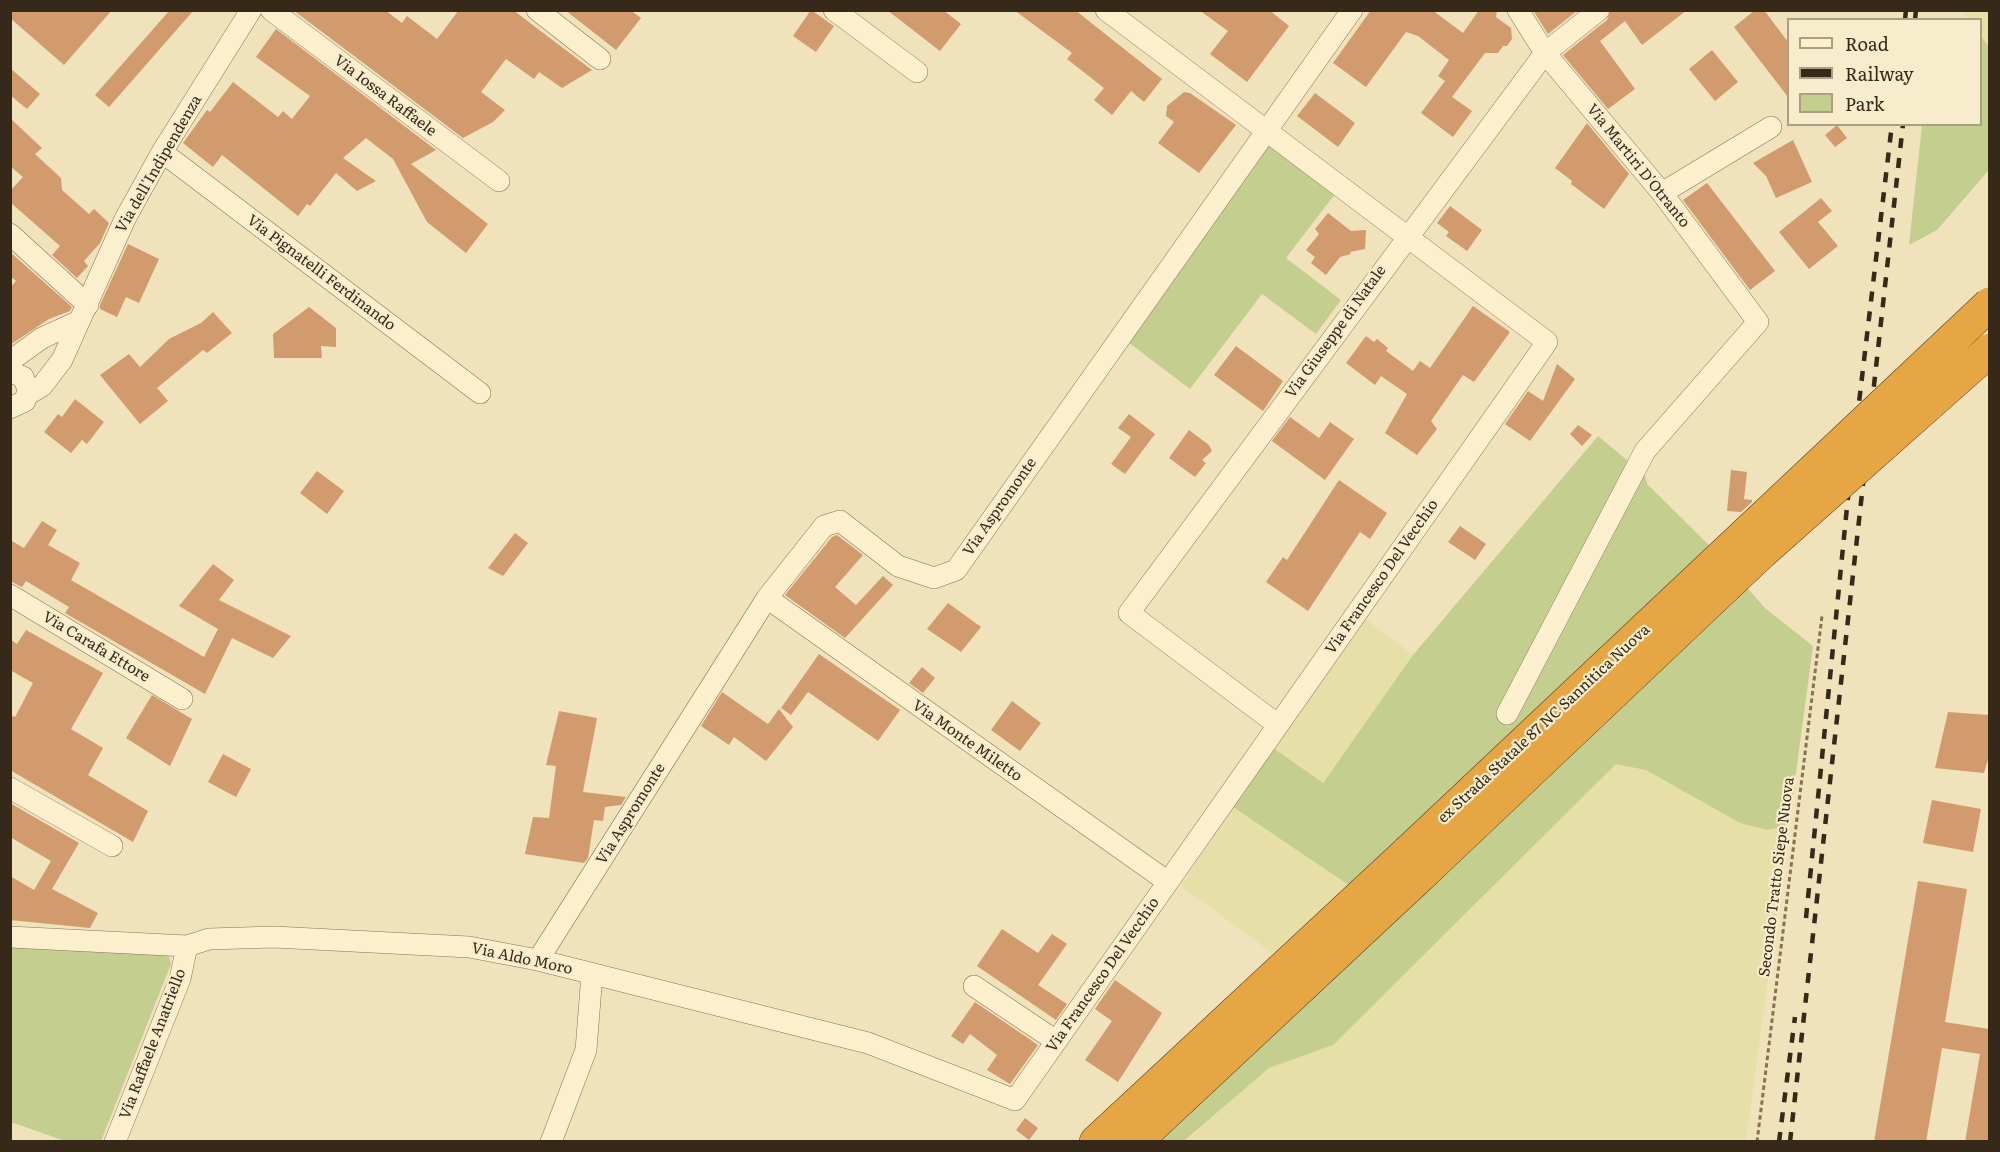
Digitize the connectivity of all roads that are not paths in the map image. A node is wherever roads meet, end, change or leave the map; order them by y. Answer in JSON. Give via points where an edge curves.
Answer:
{"nodes":[{"id":1,"x":251,"y":10,"type":"edge"},
{"id":2,"x":271,"y":10,"type":"edge"},
{"id":3,"x":537,"y":10,"type":"edge"},
{"id":4,"x":834,"y":10,"type":"edge"},
{"id":5,"x":1106,"y":10,"type":"edge"},
{"id":6,"x":1352,"y":10,"type":"edge"},
{"id":7,"x":1518,"y":10,"type":"edge"},
{"id":8,"x":1599,"y":10,"type":"edge"},
{"id":9,"x":1545,"y":52,"type":"junction"},
{"id":10,"x":600,"y":59,"type":"dead end"},
{"id":11,"x":917,"y":72,"type":"dead end"},
{"id":12,"x":1771,"y":127,"type":"dead end"},
{"id":13,"x":1265,"y":129,"type":"junction"},
{"id":14,"x":162,"y":152,"type":"junction"},
{"id":15,"x":500,"y":182,"type":"dead end"},
{"id":16,"x":1662,"y":193,"type":"junction"},
{"id":17,"x":10,"y":234,"type":"edge"},
{"id":18,"x":1407,"y":236,"type":"junction"},
{"id":19,"x":1989,"y":304,"type":"edge"},
{"id":20,"x":82,"y":313,"type":"junction"},
{"id":21,"x":1989,"y":350,"type":"edge"},
{"id":22,"x":10,"y":361,"type":"edge"},
{"id":23,"x":10,"y":372,"type":"edge"},
{"id":24,"x":480,"y":393,"type":"dead end"},
{"id":25,"x":15,"y":406,"type":"edge"},
{"id":26,"x":10,"y":595,"type":"edge"},
{"id":27,"x":767,"y":598,"type":"junction"},
{"id":28,"x":182,"y":699,"type":"dead end"},
{"id":29,"x":1507,"y":714,"type":"dead end"},
{"id":30,"x":1278,"y":725,"type":"junction"},
{"id":31,"x":10,"y":788,"type":"edge"},
{"id":32,"x":112,"y":846,"type":"dead end"},
{"id":33,"x":1416,"y":862,"type":"junction"},
{"id":34,"x":1168,"y":882,"type":"junction"},
{"id":35,"x":10,"y":937,"type":"edge"},
{"id":36,"x":187,"y":946,"type":"junction"},
{"id":37,"x":538,"y":960,"type":"junction"},
{"id":38,"x":592,"y":974,"type":"junction"},
{"id":39,"x":974,"y":986,"type":"dead end"},
{"id":40,"x":1056,"y":1041,"type":"junction"},
{"id":41,"x":1015,"y":1100,"type":"joint"},
{"id":42,"x":115,"y":1142,"type":"edge"},
{"id":43,"x":551,"y":1142,"type":"edge"},
{"id":44,"x":1096,"y":1142,"type":"edge"},
{"id":45,"x":1135,"y":1142,"type":"edge"}],
"edges":[{"from":1,"to":14,"type":"street","name":"Via dell'Indipendenza"},
{"from":2,"to":15,"type":"street","name":"Via Iossa Raffaele"},
{"from":3,"to":10,"type":"street"},
{"from":4,"to":11,"type":"street"},
{"from":5,"to":13,"type":"street","name":"Via Francesco Del Vecchio"},
{"from":6,"to":13,"type":"street"},
{"from":7,"to":9,"type":"street","name":"Via Martiri D'Otranto"},
{"from":8,"to":9,"type":"street","name":"Via Giuseppe di Natale"},
{"from":9,"to":16,"type":"street","name":"Via Martiri D'Otranto"},
{"from":9,"to":18,"type":"street","name":"Via Giuseppe di Natale"},
{"from":12,"to":16,"type":"street"},
{"from":13,"to":18,"type":"street","name":"Via Francesco Del Vecchio"},
{"from":13,"to":27,"type":"street","name":"Via Aspromonte","via":[[956,570],[934,578],[898,566],[840,521],[824,526]]},
{"from":14,"to":20,"type":"street","name":"Via dell'Indipendenza","via":[[125,219]]},
{"from":14,"to":24,"type":"street","name":"Via Pignatelli Ferdinando"},
{"from":16,"to":29,"type":"street","name":"Via Martiri D'Otranto","via":[[1758,322],[1645,452]]},
{"from":17,"to":20,"type":"street"},
{"from":18,"to":30,"type":"street","name":"Via Francesco Del Vecchio","via":[[1547,342]]},
{"from":18,"to":30,"type":"street","name":"Via Giuseppe di Natale","via":[[1129,613]]},
{"from":19,"to":33,"type":"highway","name":"ex Strada Statale 87 NC Sannitica Nuova","bridge":true},
{"from":20,"to":22,"type":"street"},
{"from":20,"to":25,"type":"street","name":"Via dell'Indipendenza","via":[[62,360],[42,386]]},
{"from":21,"to":33,"type":"highway","name":"ex Strada Statale 87 NC Sannitica Nuova","bridge":true},
{"from":23,"to":25,"type":"street","name":"Via dell'Indipendenza","via":[[23,377],[28,389]]},
{"from":26,"to":28,"type":"street","name":"Via Carafa Ettore"},
{"from":27,"to":34,"type":"street","name":"Via Monte Miletto"},
{"from":27,"to":37,"type":"street","name":"Via Aspromonte"},
{"from":30,"to":34,"type":"street","name":"Via Francesco Del Vecchio"},
{"from":31,"to":32,"type":"street"},
{"from":33,"to":44,"type":"highway","name":"ex Strada Statale 87 NC Sannitica Nuova"},
{"from":33,"to":45,"type":"highway","name":"ex Strada Statale 87 NC Sannitica Nuova"},
{"from":34,"to":40,"type":"street","name":"Via Francesco Del Vecchio"},
{"from":35,"to":36,"type":"street","name":"Via Aldo Moro"},
{"from":36,"to":37,"type":"street","name":"Via Aldo Moro","via":[[210,939],[274,937],[469,947]]},
{"from":36,"to":42,"type":"street","name":"Via Raffaele Anatriello","via":[[180,979]]},
{"from":37,"to":38,"type":"street","name":"Via Aldo Moro"},
{"from":38,"to":41,"type":"street","name":"Via Aldo Moro","via":[[868,1042]]},
{"from":38,"to":43,"type":"street","via":[[586,1050]]},
{"from":39,"to":40,"type":"street"},
{"from":40,"to":41,"type":"street","name":"Via Francesco Del Vecchio"}]}
